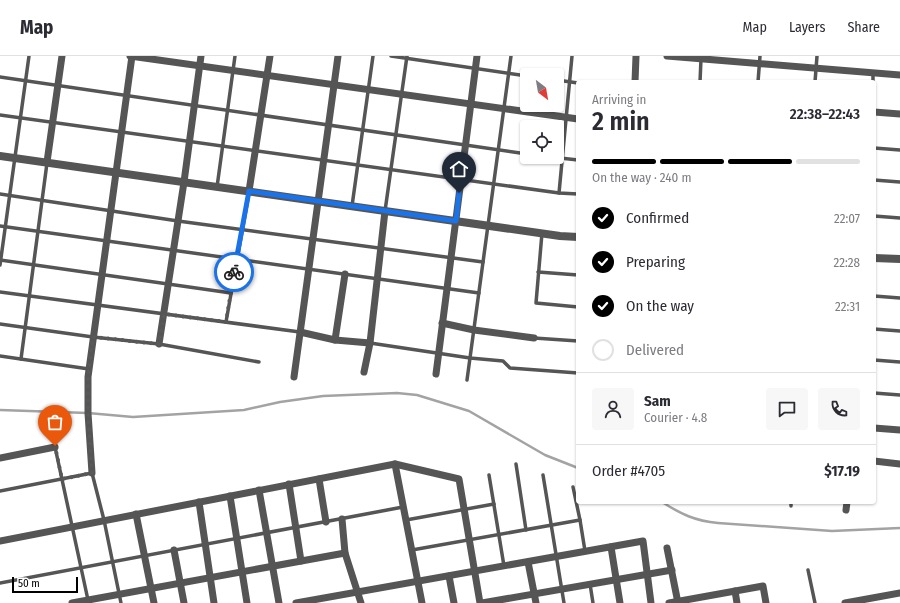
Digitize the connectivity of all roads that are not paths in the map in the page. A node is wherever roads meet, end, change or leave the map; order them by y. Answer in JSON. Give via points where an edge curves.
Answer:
{"nodes":[{"id":1,"x":29,"y":56,"type":"edge"},
{"id":2,"x":62,"y":56,"type":"edge"},
{"id":3,"x":131,"y":56,"type":"edge"},
{"id":4,"x":201,"y":56,"type":"edge"},
{"id":5,"x":235,"y":56,"type":"edge"},
{"id":6,"x":270,"y":56,"type":"edge"},
{"id":7,"x":338,"y":56,"type":"edge"},
{"id":8,"x":373,"y":56,"type":"edge"},
{"id":9,"x":391,"y":56,"type":"edge"},
{"id":10,"x":477,"y":56,"type":"edge"},
{"id":11,"x":511,"y":56,"type":"edge"},
{"id":12,"x":572,"y":56,"type":"edge"},
{"id":13,"x":636,"y":56,"type":"edge"},
{"id":14,"x":667,"y":56,"type":"edge"},
{"id":15,"x":760,"y":56,"type":"edge"},
{"id":16,"x":817,"y":56,"type":"edge"},
{"id":17,"x":407,"y":57,"type":"edge"},
{"id":18,"x":702,"y":57,"type":"edge"},
{"id":19,"x":759,"y":64,"type":"junction"},
{"id":20,"x":200,"y":66,"type":"junction"},
{"id":21,"x":476,"y":68,"type":"junction"},
{"id":22,"x":816,"y":68,"type":"junction"},
{"id":23,"x":233,"y":70,"type":"junction"},
{"id":24,"x":509,"y":73,"type":"junction"},
{"id":25,"x":873,"y":73,"type":"junction"},
{"id":26,"x":267,"y":75,"type":"junction"},
{"id":27,"x":520,"y":75,"type":"edge"},
{"id":28,"x":900,"y":75,"type":"edge"},
{"id":29,"x":0,"y":77,"type":"edge"},
{"id":30,"x":634,"y":80,"type":"edge"},
{"id":31,"x":700,"y":80,"type":"edge"},
{"id":32,"x":758,"y":80,"type":"edge"},
{"id":33,"x":815,"y":80,"type":"edge"},
{"id":34,"x":873,"y":80,"type":"edge"},
{"id":35,"x":25,"y":81,"type":"junction"},
{"id":36,"x":564,"y":81,"type":"edge"},
{"id":37,"x":569,"y":82,"type":"junction"},
{"id":38,"x":576,"y":83,"type":"edge"},
{"id":39,"x":334,"y":85,"type":"junction"},
{"id":40,"x":58,"y":86,"type":"junction"},
{"id":41,"x":368,"y":90,"type":"junction"},
{"id":42,"x":402,"y":94,"type":"junction"},
{"id":43,"x":126,"y":96,"type":"junction"},
{"id":44,"x":471,"y":104,"type":"junction"},
{"id":45,"x":195,"y":105,"type":"junction"},
{"id":46,"x":504,"y":109,"type":"junction"},
{"id":47,"x":228,"y":110,"type":"junction"},
{"id":48,"x":876,"y":112,"type":"edge"},
{"id":49,"x":900,"y":114,"type":"edge"},
{"id":50,"x":0,"y":115,"type":"edge"},
{"id":51,"x":261,"y":115,"type":"junction"},
{"id":52,"x":20,"y":118,"type":"junction"},
{"id":53,"x":566,"y":118,"type":"junction"},
{"id":54,"x":576,"y":120,"type":"edge"},
{"id":55,"x":53,"y":122,"type":"junction"},
{"id":56,"x":328,"y":125,"type":"junction"},
{"id":57,"x":363,"y":130,"type":"junction"},
{"id":58,"x":121,"y":132,"type":"junction"},
{"id":59,"x":396,"y":135,"type":"junction"},
{"id":60,"x":564,"y":138,"type":"edge"},
{"id":61,"x":190,"y":141,"type":"junction"},
{"id":62,"x":466,"y":145,"type":"junction"},
{"id":63,"x":223,"y":146,"type":"junction"},
{"id":64,"x":876,"y":148,"type":"edge"},
{"id":65,"x":255,"y":150,"type":"junction"},
{"id":66,"x":499,"y":150,"type":"junction"},
{"id":67,"x":900,"y":150,"type":"edge"},
{"id":68,"x":520,"y":153,"type":"edge"},
{"id":69,"x":0,"y":156,"type":"edge"},
{"id":70,"x":14,"y":158,"type":"junction"},
{"id":71,"x":564,"y":159,"type":"edge"},
{"id":72,"x":324,"y":160,"type":"junction"},
{"id":73,"x":576,"y":160,"type":"edge"},
{"id":74,"x":47,"y":162,"type":"junction"},
{"id":75,"x":562,"y":164,"type":"edge"},
{"id":76,"x":358,"y":165,"type":"junction"},
{"id":77,"x":391,"y":169,"type":"junction"},
{"id":78,"x":116,"y":173,"type":"junction"},
{"id":79,"x":461,"y":179,"type":"junction"},
{"id":80,"x":876,"y":180,"type":"edge"},
{"id":81,"x":184,"y":182,"type":"junction"},
{"id":82,"x":900,"y":182,"type":"edge"},
{"id":83,"x":494,"y":184,"type":"junction"},
{"id":84,"x":217,"y":187,"type":"junction"},
{"id":85,"x":249,"y":191,"type":"junction"},
{"id":86,"x":559,"y":193,"type":"junction"},
{"id":87,"x":0,"y":194,"type":"edge"},
{"id":88,"x":576,"y":194,"type":"edge"},
{"id":89,"x":9,"y":195,"type":"junction"},
{"id":90,"x":42,"y":200,"type":"junction"},
{"id":91,"x":318,"y":201,"type":"junction"},
{"id":92,"x":352,"y":206,"type":"junction"},
{"id":93,"x":111,"y":209,"type":"junction"},
{"id":94,"x":385,"y":211,"type":"junction"},
{"id":95,"x":876,"y":216,"type":"edge"},
{"id":96,"x":900,"y":218,"type":"edge"},
{"id":97,"x":178,"y":221,"type":"junction"},
{"id":98,"x":456,"y":221,"type":"junction"},
{"id":99,"x":488,"y":225,"type":"junction"},
{"id":100,"x":0,"y":226,"type":"edge"},
{"id":101,"x":5,"y":226,"type":"junction"},
{"id":102,"x":242,"y":230,"type":"junction"},
{"id":103,"x":38,"y":231,"type":"junction"},
{"id":104,"x":542,"y":233,"type":"junction"},
{"id":105,"x":576,"y":237,"type":"edge"},
{"id":106,"x":313,"y":239,"type":"junction"},
{"id":107,"x":106,"y":240,"type":"junction"},
{"id":108,"x":381,"y":248,"type":"junction"},
{"id":109,"x":174,"y":250,"type":"junction"},
{"id":110,"x":451,"y":258,"type":"junction"},
{"id":111,"x":876,"y":258,"type":"edge"},
{"id":112,"x":237,"y":259,"type":"junction"},
{"id":113,"x":900,"y":259,"type":"edge"},
{"id":114,"x":0,"y":262,"type":"edge"},
{"id":115,"x":483,"y":262,"type":"junction"},
{"id":116,"x":34,"y":265,"type":"junction"},
{"id":117,"x":309,"y":269,"type":"junction"},
{"id":118,"x":538,"y":272,"type":"junction"},
{"id":119,"x":102,"y":274,"type":"junction"},
{"id":120,"x":345,"y":274,"type":"junction"},
{"id":121,"x":576,"y":275,"type":"edge"},
{"id":122,"x":377,"y":278,"type":"junction"},
{"id":123,"x":168,"y":284,"type":"junction"},
{"id":124,"x":447,"y":288,"type":"junction"},
{"id":125,"x":0,"y":292,"type":"edge"},
{"id":126,"x":478,"y":292,"type":"junction"},
{"id":127,"x":231,"y":293,"type":"junction"},
{"id":128,"x":30,"y":296,"type":"junction"},
{"id":129,"x":876,"y":296,"type":"edge"},
{"id":130,"x":900,"y":298,"type":"edge"},
{"id":131,"x":98,"y":305,"type":"junction"},
{"id":132,"x":576,"y":307,"type":"edge"},
{"id":133,"x":164,"y":314,"type":"junction"},
{"id":134,"x":226,"y":322,"type":"junction"},
{"id":135,"x":442,"y":323,"type":"junction"},
{"id":136,"x":0,"y":324,"type":"edge"},
{"id":137,"x":25,"y":327,"type":"junction"},
{"id":138,"x":876,"y":329,"type":"edge"},
{"id":139,"x":474,"y":330,"type":"junction"},
{"id":140,"x":900,"y":331,"type":"edge"},
{"id":141,"x":300,"y":332,"type":"junction"},
{"id":142,"x":93,"y":337,"type":"junction"},
{"id":143,"x":534,"y":338,"type":"joint"},
{"id":144,"x":335,"y":340,"type":"junction"},
{"id":145,"x":576,"y":341,"type":"edge"},
{"id":146,"x":370,"y":343,"type":"junction"},
{"id":147,"x":159,"y":344,"type":"junction"},
{"id":148,"x":438,"y":354,"type":"junction"},
{"id":149,"x":0,"y":356,"type":"edge"},
{"id":150,"x":470,"y":358,"type":"junction"},
{"id":151,"x":21,"y":359,"type":"junction"},
{"id":152,"x":876,"y":360,"type":"edge"},
{"id":153,"x":259,"y":362,"type":"dead end"},
{"id":154,"x":900,"y":362,"type":"edge"},
{"id":155,"x":89,"y":369,"type":"junction"},
{"id":156,"x":364,"y":372,"type":"dead end"},
{"id":157,"x":576,"y":373,"type":"edge"},
{"id":158,"x":436,"y":374,"type":"dead end"},
{"id":159,"x":294,"y":377,"type":"dead end"},
{"id":160,"x":467,"y":380,"type":"dead end"},
{"id":161,"x":876,"y":393,"type":"edge"},
{"id":162,"x":900,"y":395,"type":"edge"},
{"id":163,"x":876,"y":428,"type":"edge"},
{"id":164,"x":900,"y":430,"type":"edge"},
{"id":165,"x":55,"y":446,"type":"joint"},
{"id":166,"x":0,"y":458,"type":"edge"},
{"id":167,"x":876,"y":462,"type":"edge"},
{"id":168,"x":395,"y":464,"type":"junction"},
{"id":169,"x":516,"y":464,"type":"dead end"},
{"id":170,"x":900,"y":464,"type":"edge"},
{"id":171,"x":92,"y":473,"type":"junction"},
{"id":172,"x":489,"y":475,"type":"dead end"},
{"id":173,"x":543,"y":475,"type":"dead end"},
{"id":174,"x":62,"y":479,"type":"junction"},
{"id":175,"x":319,"y":479,"type":"junction"},
{"id":176,"x":288,"y":484,"type":"junction"},
{"id":177,"x":573,"y":488,"type":"dead end"},
{"id":178,"x":259,"y":490,"type":"junction"},
{"id":179,"x":0,"y":491,"type":"edge"},
{"id":180,"x":230,"y":496,"type":"junction"},
{"id":181,"x":199,"y":502,"type":"junction"},
{"id":182,"x":576,"y":502,"type":"edge"},
{"id":183,"x":494,"y":504,"type":"junction"},
{"id":184,"x":576,"y":504,"type":"edge"},
{"id":185,"x":847,"y":504,"type":"edge"},
{"id":186,"x":404,"y":507,"type":"junction"},
{"id":187,"x":464,"y":509,"type":"junction"},
{"id":188,"x":846,"y":510,"type":"dead end"},
{"id":189,"x":136,"y":514,"type":"junction"},
{"id":190,"x":342,"y":519,"type":"junction"},
{"id":191,"x":104,"y":520,"type":"junction"},
{"id":192,"x":406,"y":520,"type":"junction"},
{"id":193,"x":580,"y":520,"type":"junction"},
{"id":194,"x":326,"y":522,"type":"junction"},
{"id":195,"x":73,"y":526,"type":"junction"},
{"id":196,"x":552,"y":526,"type":"junction"},
{"id":197,"x":296,"y":527,"type":"junction"},
{"id":198,"x":526,"y":530,"type":"junction"},
{"id":199,"x":267,"y":533,"type":"junction"},
{"id":200,"x":499,"y":535,"type":"junction"},
{"id":201,"x":237,"y":538,"type":"junction"},
{"id":202,"x":470,"y":540,"type":"junction"},
{"id":203,"x":0,"y":541,"type":"edge"},
{"id":204,"x":205,"y":544,"type":"junction"},
{"id":205,"x":610,"y":547,"type":"junction"},
{"id":206,"x":667,"y":548,"type":"dead end"},
{"id":207,"x":174,"y":550,"type":"junction"},
{"id":208,"x":412,"y":550,"type":"junction"},
{"id":209,"x":585,"y":551,"type":"junction"},
{"id":210,"x":345,"y":553,"type":"junction"},
{"id":211,"x":144,"y":556,"type":"junction"},
{"id":212,"x":556,"y":557,"type":"junction"},
{"id":213,"x":113,"y":561,"type":"junction"},
{"id":214,"x":301,"y":561,"type":"junction"},
{"id":215,"x":528,"y":562,"type":"junction"},
{"id":216,"x":273,"y":566,"type":"junction"},
{"id":217,"x":504,"y":566,"type":"junction"},
{"id":218,"x":81,"y":567,"type":"junction"},
{"id":219,"x":672,"y":570,"type":"junction"},
{"id":220,"x":808,"y":570,"type":"dead end"},
{"id":221,"x":475,"y":571,"type":"junction"},
{"id":222,"x":242,"y":572,"type":"junction"},
{"id":223,"x":648,"y":574,"type":"junction"},
{"id":224,"x":449,"y":576,"type":"junction"},
{"id":225,"x":210,"y":578,"type":"junction"},
{"id":226,"x":616,"y":580,"type":"junction"},
{"id":227,"x":418,"y":582,"type":"junction"},
{"id":228,"x":0,"y":583,"type":"edge"},
{"id":229,"x":180,"y":583,"type":"junction"},
{"id":230,"x":590,"y":584,"type":"junction"},
{"id":231,"x":151,"y":589,"type":"junction"},
{"id":232,"x":561,"y":589,"type":"junction"},
{"id":233,"x":735,"y":591,"type":"junction"},
{"id":234,"x":358,"y":592,"type":"junction"},
{"id":235,"x":900,"y":593,"type":"edge"},
{"id":236,"x":120,"y":594,"type":"junction"},
{"id":237,"x":534,"y":594,"type":"junction"},
{"id":238,"x":708,"y":599,"type":"edge"},
{"id":239,"x":871,"y":601,"type":"edge"},
{"id":240,"x":88,"y":602,"type":"edge"},
{"id":241,"x":304,"y":602,"type":"edge"},
{"id":242,"x":678,"y":602,"type":"edge"},
{"id":243,"x":72,"y":603,"type":"edge"},
{"id":244,"x":121,"y":603,"type":"edge"},
{"id":245,"x":154,"y":603,"type":"edge"},
{"id":246,"x":184,"y":603,"type":"edge"},
{"id":247,"x":214,"y":603,"type":"edge"},
{"id":248,"x":247,"y":603,"type":"edge"},
{"id":249,"x":279,"y":603,"type":"edge"},
{"id":250,"x":296,"y":603,"type":"edge"},
{"id":251,"x":361,"y":603,"type":"edge"},
{"id":252,"x":422,"y":603,"type":"edge"},
{"id":253,"x":454,"y":603,"type":"edge"},
{"id":254,"x":481,"y":603,"type":"edge"},
{"id":255,"x":536,"y":603,"type":"edge"},
{"id":256,"x":564,"y":603,"type":"edge"},
{"id":257,"x":593,"y":603,"type":"edge"},
{"id":258,"x":620,"y":603,"type":"edge"},
{"id":259,"x":651,"y":603,"type":"edge"},
{"id":260,"x":669,"y":603,"type":"edge"},
{"id":261,"x":737,"y":603,"type":"edge"},
{"id":262,"x":766,"y":603,"type":"edge"},
{"id":263,"x":815,"y":603,"type":"edge"},
{"id":264,"x":845,"y":603,"type":"edge"}],
"edges":[{"from":1,"to":35,"type":"lane"},
{"from":2,"to":40,"type":"street"},
{"from":3,"to":20,"type":"street"},
{"from":3,"to":43,"type":"street"},
{"from":4,"to":20,"type":"street"},
{"from":5,"to":23,"type":"lane"},
{"from":6,"to":26,"type":"street"},
{"from":7,"to":39,"type":"street"},
{"from":8,"to":41,"type":"lane"},
{"from":9,"to":17,"type":"lane"},
{"from":10,"to":21,"type":"street"},
{"from":11,"to":24,"type":"lane"},
{"from":12,"to":37,"type":"lane"},
{"from":13,"to":30,"type":"street"},
{"from":14,"to":18,"type":"street"},
{"from":15,"to":19,"type":"lane"},
{"from":16,"to":22,"type":"lane"},
{"from":17,"to":21,"type":"lane"},
{"from":17,"to":42,"type":"lane"},
{"from":18,"to":19,"type":"street"},
{"from":18,"to":31,"type":"lane"},
{"from":19,"to":22,"type":"street"},
{"from":19,"to":32,"type":"lane"},
{"from":20,"to":23,"type":"street"},
{"from":20,"to":45,"type":"street"},
{"from":21,"to":24,"type":"lane"},
{"from":21,"to":44,"type":"street"},
{"from":22,"to":25,"type":"street"},
{"from":22,"to":33,"type":"lane"},
{"from":23,"to":26,"type":"street"},
{"from":23,"to":47,"type":"lane"},
{"from":24,"to":27,"type":"lane"},
{"from":24,"to":46,"type":"lane"},
{"from":25,"to":28,"type":"street"},
{"from":25,"to":34,"type":"lane"},
{"from":26,"to":39,"type":"street"},
{"from":26,"to":51,"type":"street"},
{"from":29,"to":35,"type":"lane"},
{"from":35,"to":40,"type":"lane"},
{"from":35,"to":52,"type":"lane"},
{"from":36,"to":37,"type":"lane"},
{"from":37,"to":38,"type":"lane"},
{"from":37,"to":53,"type":"lane"},
{"from":39,"to":41,"type":"street"},
{"from":39,"to":56,"type":"street"},
{"from":40,"to":43,"type":"lane"},
{"from":40,"to":55,"type":"street"},
{"from":41,"to":42,"type":"street"},
{"from":41,"to":57,"type":"lane"},
{"from":42,"to":44,"type":"street"},
{"from":42,"to":59,"type":"lane"},
{"from":43,"to":45,"type":"lane"},
{"from":43,"to":58,"type":"street"},
{"from":44,"to":46,"type":"street"},
{"from":44,"to":62,"type":"street"},
{"from":45,"to":47,"type":"lane"},
{"from":45,"to":61,"type":"street"},
{"from":46,"to":53,"type":"street"},
{"from":46,"to":66,"type":"lane"},
{"from":47,"to":51,"type":"lane"},
{"from":47,"to":63,"type":"lane"},
{"from":48,"to":49,"type":"street"},
{"from":50,"to":52,"type":"lane"},
{"from":51,"to":56,"type":"lane"},
{"from":51,"to":65,"type":"street"},
{"from":52,"to":55,"type":"lane"},
{"from":52,"to":70,"type":"lane"},
{"from":53,"to":54,"type":"street"},
{"from":53,"to":60,"type":"lane"},
{"from":55,"to":58,"type":"lane"},
{"from":55,"to":74,"type":"street"},
{"from":56,"to":57,"type":"lane"},
{"from":56,"to":72,"type":"street"},
{"from":57,"to":59,"type":"lane"},
{"from":57,"to":76,"type":"lane"},
{"from":58,"to":61,"type":"lane"},
{"from":58,"to":78,"type":"street"},
{"from":59,"to":62,"type":"lane"},
{"from":59,"to":77,"type":"lane"},
{"from":61,"to":63,"type":"lane"},
{"from":61,"to":81,"type":"street"},
{"from":62,"to":66,"type":"lane"},
{"from":62,"to":79,"type":"street"},
{"from":63,"to":65,"type":"lane"},
{"from":63,"to":84,"type":"lane"},
{"from":64,"to":67,"type":"lane"},
{"from":65,"to":72,"type":"lane"},
{"from":65,"to":85,"type":"street"},
{"from":66,"to":68,"type":"lane"},
{"from":66,"to":83,"type":"lane"},
{"from":69,"to":70,"type":"street"},
{"from":70,"to":74,"type":"street"},
{"from":70,"to":89,"type":"lane"},
{"from":71,"to":73,"type":"lane"},
{"from":72,"to":76,"type":"lane"},
{"from":72,"to":91,"type":"street"},
{"from":74,"to":78,"type":"street"},
{"from":74,"to":90,"type":"lane"},
{"from":75,"to":86,"type":"lane"},
{"from":76,"to":77,"type":"lane"},
{"from":76,"to":92,"type":"lane"},
{"from":77,"to":79,"type":"lane"},
{"from":77,"to":94,"type":"lane"},
{"from":78,"to":81,"type":"street"},
{"from":78,"to":93,"type":"street"},
{"from":79,"to":83,"type":"lane"},
{"from":79,"to":98,"type":"street"},
{"from":80,"to":82,"type":"lane"},
{"from":81,"to":84,"type":"street"},
{"from":81,"to":97,"type":"street"},
{"from":83,"to":86,"type":"lane"},
{"from":83,"to":99,"type":"lane"},
{"from":84,"to":85,"type":"street"},
{"from":85,"to":91,"type":"street"},
{"from":85,"to":102,"type":"lane"},
{"from":86,"to":88,"type":"lane"},
{"from":87,"to":89,"type":"lane"},
{"from":89,"to":90,"type":"lane"},
{"from":89,"to":101,"type":"lane"},
{"from":90,"to":93,"type":"lane"},
{"from":90,"to":103,"type":"lane"},
{"from":91,"to":92,"type":"street"},
{"from":91,"to":106,"type":"street"},
{"from":92,"to":94,"type":"street"},
{"from":93,"to":97,"type":"lane"},
{"from":93,"to":107,"type":"street"},
{"from":94,"to":98,"type":"street"},
{"from":94,"to":108,"type":"street"},
{"from":95,"to":96,"type":"lane"},
{"from":97,"to":102,"type":"lane"},
{"from":97,"to":109,"type":"street"},
{"from":98,"to":99,"type":"street"},
{"from":98,"to":110,"type":"street"},
{"from":99,"to":104,"type":"street"},
{"from":99,"to":115,"type":"lane"},
{"from":100,"to":101,"type":"lane"},
{"from":101,"to":103,"type":"lane"},
{"from":101,"to":114,"type":"lane"},
{"from":102,"to":106,"type":"lane"},
{"from":102,"to":112,"type":"lane"},
{"from":103,"to":107,"type":"lane"},
{"from":103,"to":116,"type":"lane"},
{"from":104,"to":105,"type":"street"},
{"from":104,"to":118,"type":"lane"},
{"from":106,"to":108,"type":"lane"},
{"from":106,"to":117,"type":"street"},
{"from":107,"to":109,"type":"lane"},
{"from":107,"to":119,"type":"street"},
{"from":108,"to":110,"type":"lane"},
{"from":108,"to":122,"type":"street"},
{"from":109,"to":112,"type":"lane"},
{"from":109,"to":123,"type":"street"},
{"from":110,"to":115,"type":"lane"},
{"from":110,"to":124,"type":"street"},
{"from":111,"to":113,"type":"street"},
{"from":112,"to":117,"type":"lane"},
{"from":112,"to":127,"type":"lane"},
{"from":114,"to":116,"type":"lane"},
{"from":115,"to":126,"type":"lane"},
{"from":116,"to":119,"type":"lane"},
{"from":116,"to":128,"type":"lane"},
{"from":117,"to":120,"type":"lane"},
{"from":117,"to":141,"type":"street"},
{"from":118,"to":121,"type":"lane"},
{"from":118,"to":132,"type":"lane","via":[[536,303]]},
{"from":119,"to":123,"type":"lane"},
{"from":119,"to":131,"type":"street"},
{"from":120,"to":122,"type":"lane"},
{"from":120,"to":144,"type":"street"},
{"from":122,"to":124,"type":"lane"},
{"from":122,"to":146,"type":"street"},
{"from":123,"to":127,"type":"lane"},
{"from":123,"to":133,"type":"street"},
{"from":124,"to":126,"type":"lane"},
{"from":124,"to":135,"type":"street"},
{"from":125,"to":128,"type":"lane"},
{"from":126,"to":139,"type":"lane"},
{"from":127,"to":134,"type":"lane"},
{"from":128,"to":131,"type":"lane"},
{"from":128,"to":137,"type":"lane"},
{"from":129,"to":130,"type":"lane"},
{"from":131,"to":133,"type":"lane"},
{"from":131,"to":142,"type":"street"},
{"from":133,"to":134,"type":"lane"},
{"from":133,"to":147,"type":"street"},
{"from":134,"to":141,"type":"lane"},
{"from":135,"to":139,"type":"street"},
{"from":135,"to":148,"type":"street"},
{"from":136,"to":137,"type":"lane"},
{"from":137,"to":142,"type":"lane"},
{"from":137,"to":151,"type":"lane"},
{"from":138,"to":140,"type":"lane"},
{"from":139,"to":143,"type":"street"},
{"from":139,"to":150,"type":"lane"},
{"from":141,"to":144,"type":"street"},
{"from":141,"to":159,"type":"street"},
{"from":142,"to":147,"type":"lane"},
{"from":142,"to":155,"type":"street"},
{"from":143,"to":145,"type":"lane"},
{"from":144,"to":146,"type":"street"},
{"from":146,"to":148,"type":"lane"},
{"from":146,"to":156,"type":"street"},
{"from":147,"to":153,"type":"lane"},
{"from":148,"to":150,"type":"lane"},
{"from":148,"to":158,"type":"street"},
{"from":149,"to":151,"type":"lane"},
{"from":150,"to":157,"type":"lane","via":[[503,361],[510,368]]},
{"from":150,"to":160,"type":"lane"},
{"from":151,"to":155,"type":"lane"},
{"from":152,"to":154,"type":"lane"},
{"from":155,"to":171,"type":"street","via":[[88,413]]},
{"from":161,"to":162,"type":"lane"},
{"from":163,"to":164,"type":"street"},
{"from":165,"to":166,"type":"street"},
{"from":165,"to":174,"type":"lane"},
{"from":167,"to":170,"type":"street"},
{"from":168,"to":175,"type":"street"},
{"from":168,"to":186,"type":"street"},
{"from":168,"to":187,"type":"street","via":[[459,479]]},
{"from":169,"to":198,"type":"lane"},
{"from":171,"to":174,"type":"lane"},
{"from":171,"to":191,"type":"lane"},
{"from":172,"to":183,"type":"lane"},
{"from":173,"to":196,"type":"lane"},
{"from":174,"to":179,"type":"lane"},
{"from":174,"to":195,"type":"lane"},
{"from":175,"to":176,"type":"street"},
{"from":175,"to":194,"type":"street"},
{"from":176,"to":178,"type":"street"},
{"from":176,"to":197,"type":"street"},
{"from":177,"to":182,"type":"lane"},
{"from":178,"to":180,"type":"street"},
{"from":178,"to":199,"type":"street"},
{"from":180,"to":181,"type":"street"},
{"from":180,"to":201,"type":"street"},
{"from":181,"to":189,"type":"street"},
{"from":181,"to":204,"type":"street"},
{"from":183,"to":187,"type":"lane"},
{"from":183,"to":200,"type":"lane"},
{"from":184,"to":193,"type":"lane"},
{"from":185,"to":188,"type":"street"},
{"from":186,"to":190,"type":"lane"},
{"from":186,"to":192,"type":"street"},
{"from":187,"to":192,"type":"lane"},
{"from":187,"to":202,"type":"street"},
{"from":189,"to":191,"type":"street"},
{"from":189,"to":211,"type":"street"},
{"from":190,"to":194,"type":"lane"},
{"from":190,"to":210,"type":"street"},
{"from":191,"to":195,"type":"street"},
{"from":191,"to":213,"type":"lane"},
{"from":192,"to":208,"type":"street"},
{"from":193,"to":196,"type":"lane"},
{"from":193,"to":209,"type":"lane"},
{"from":194,"to":197,"type":"lane"},
{"from":195,"to":203,"type":"street"},
{"from":195,"to":218,"type":"lane"},
{"from":196,"to":198,"type":"lane"},
{"from":196,"to":212,"type":"lane"},
{"from":197,"to":199,"type":"lane"},
{"from":197,"to":214,"type":"street"},
{"from":198,"to":200,"type":"lane"},
{"from":199,"to":201,"type":"lane"},
{"from":199,"to":216,"type":"street"},
{"from":200,"to":202,"type":"lane"},
{"from":200,"to":217,"type":"lane"},
{"from":201,"to":204,"type":"lane"},
{"from":201,"to":222,"type":"street"},
{"from":202,"to":208,"type":"lane"},
{"from":202,"to":221,"type":"street"},
{"from":204,"to":207,"type":"lane"},
{"from":204,"to":225,"type":"street"},
{"from":205,"to":209,"type":"street"},
{"from":205,"to":223,"type":"street","via":[[643,541]]},
{"from":205,"to":226,"type":"street"},
{"from":206,"to":219,"type":"street"},
{"from":207,"to":211,"type":"lane"},
{"from":207,"to":229,"type":"street"},
{"from":208,"to":227,"type":"street"},
{"from":209,"to":212,"type":"street"},
{"from":210,"to":214,"type":"street"},
{"from":210,"to":234,"type":"street"},
{"from":211,"to":213,"type":"lane"},
{"from":211,"to":231,"type":"street"},
{"from":212,"to":215,"type":"street"},
{"from":212,"to":232,"type":"lane"},
{"from":213,"to":218,"type":"lane"},
{"from":213,"to":236,"type":"lane"},
{"from":214,"to":216,"type":"street"},
{"from":215,"to":217,"type":"street"},
{"from":215,"to":237,"type":"street"},
{"from":216,"to":222,"type":"street"},
{"from":216,"to":249,"type":"street"},
{"from":217,"to":221,"type":"street"},
{"from":218,"to":228,"type":"lane"},
{"from":218,"to":240,"type":"lane"},
{"from":219,"to":223,"type":"street"},
{"from":219,"to":242,"type":"street"},
{"from":220,"to":263,"type":"lane"},
{"from":221,"to":224,"type":"street"},
{"from":221,"to":254,"type":"street"},
{"from":222,"to":225,"type":"street"},
{"from":222,"to":248,"type":"street"},
{"from":223,"to":226,"type":"street"},
{"from":223,"to":259,"type":"street"},
{"from":224,"to":227,"type":"street"},
{"from":224,"to":253,"type":"street"},
{"from":225,"to":229,"type":"street"},
{"from":225,"to":247,"type":"street"},
{"from":226,"to":230,"type":"street"},
{"from":226,"to":258,"type":"street"},
{"from":227,"to":234,"type":"street"},
{"from":227,"to":252,"type":"street"},
{"from":229,"to":231,"type":"street"},
{"from":229,"to":246,"type":"street"},
{"from":230,"to":232,"type":"street"},
{"from":230,"to":257,"type":"lane"},
{"from":231,"to":236,"type":"street"},
{"from":231,"to":245,"type":"street"},
{"from":232,"to":237,"type":"street"},
{"from":232,"to":256,"type":"lane"},
{"from":233,"to":238,"type":"street"},
{"from":233,"to":261,"type":"street"},
{"from":233,"to":262,"type":"street","via":[[763,586]]},
{"from":234,"to":241,"type":"street"},
{"from":234,"to":251,"type":"street"},
{"from":235,"to":239,"type":"street"},
{"from":236,"to":240,"type":"street"},
{"from":236,"to":244,"type":"lane"},
{"from":237,"to":254,"type":"street"},
{"from":237,"to":255,"type":"street"},
{"from":238,"to":242,"type":"street"},
{"from":239,"to":264,"type":"street"},
{"from":240,"to":243,"type":"street"},
{"from":241,"to":250,"type":"street"},
{"from":242,"to":260,"type":"street"}]}
